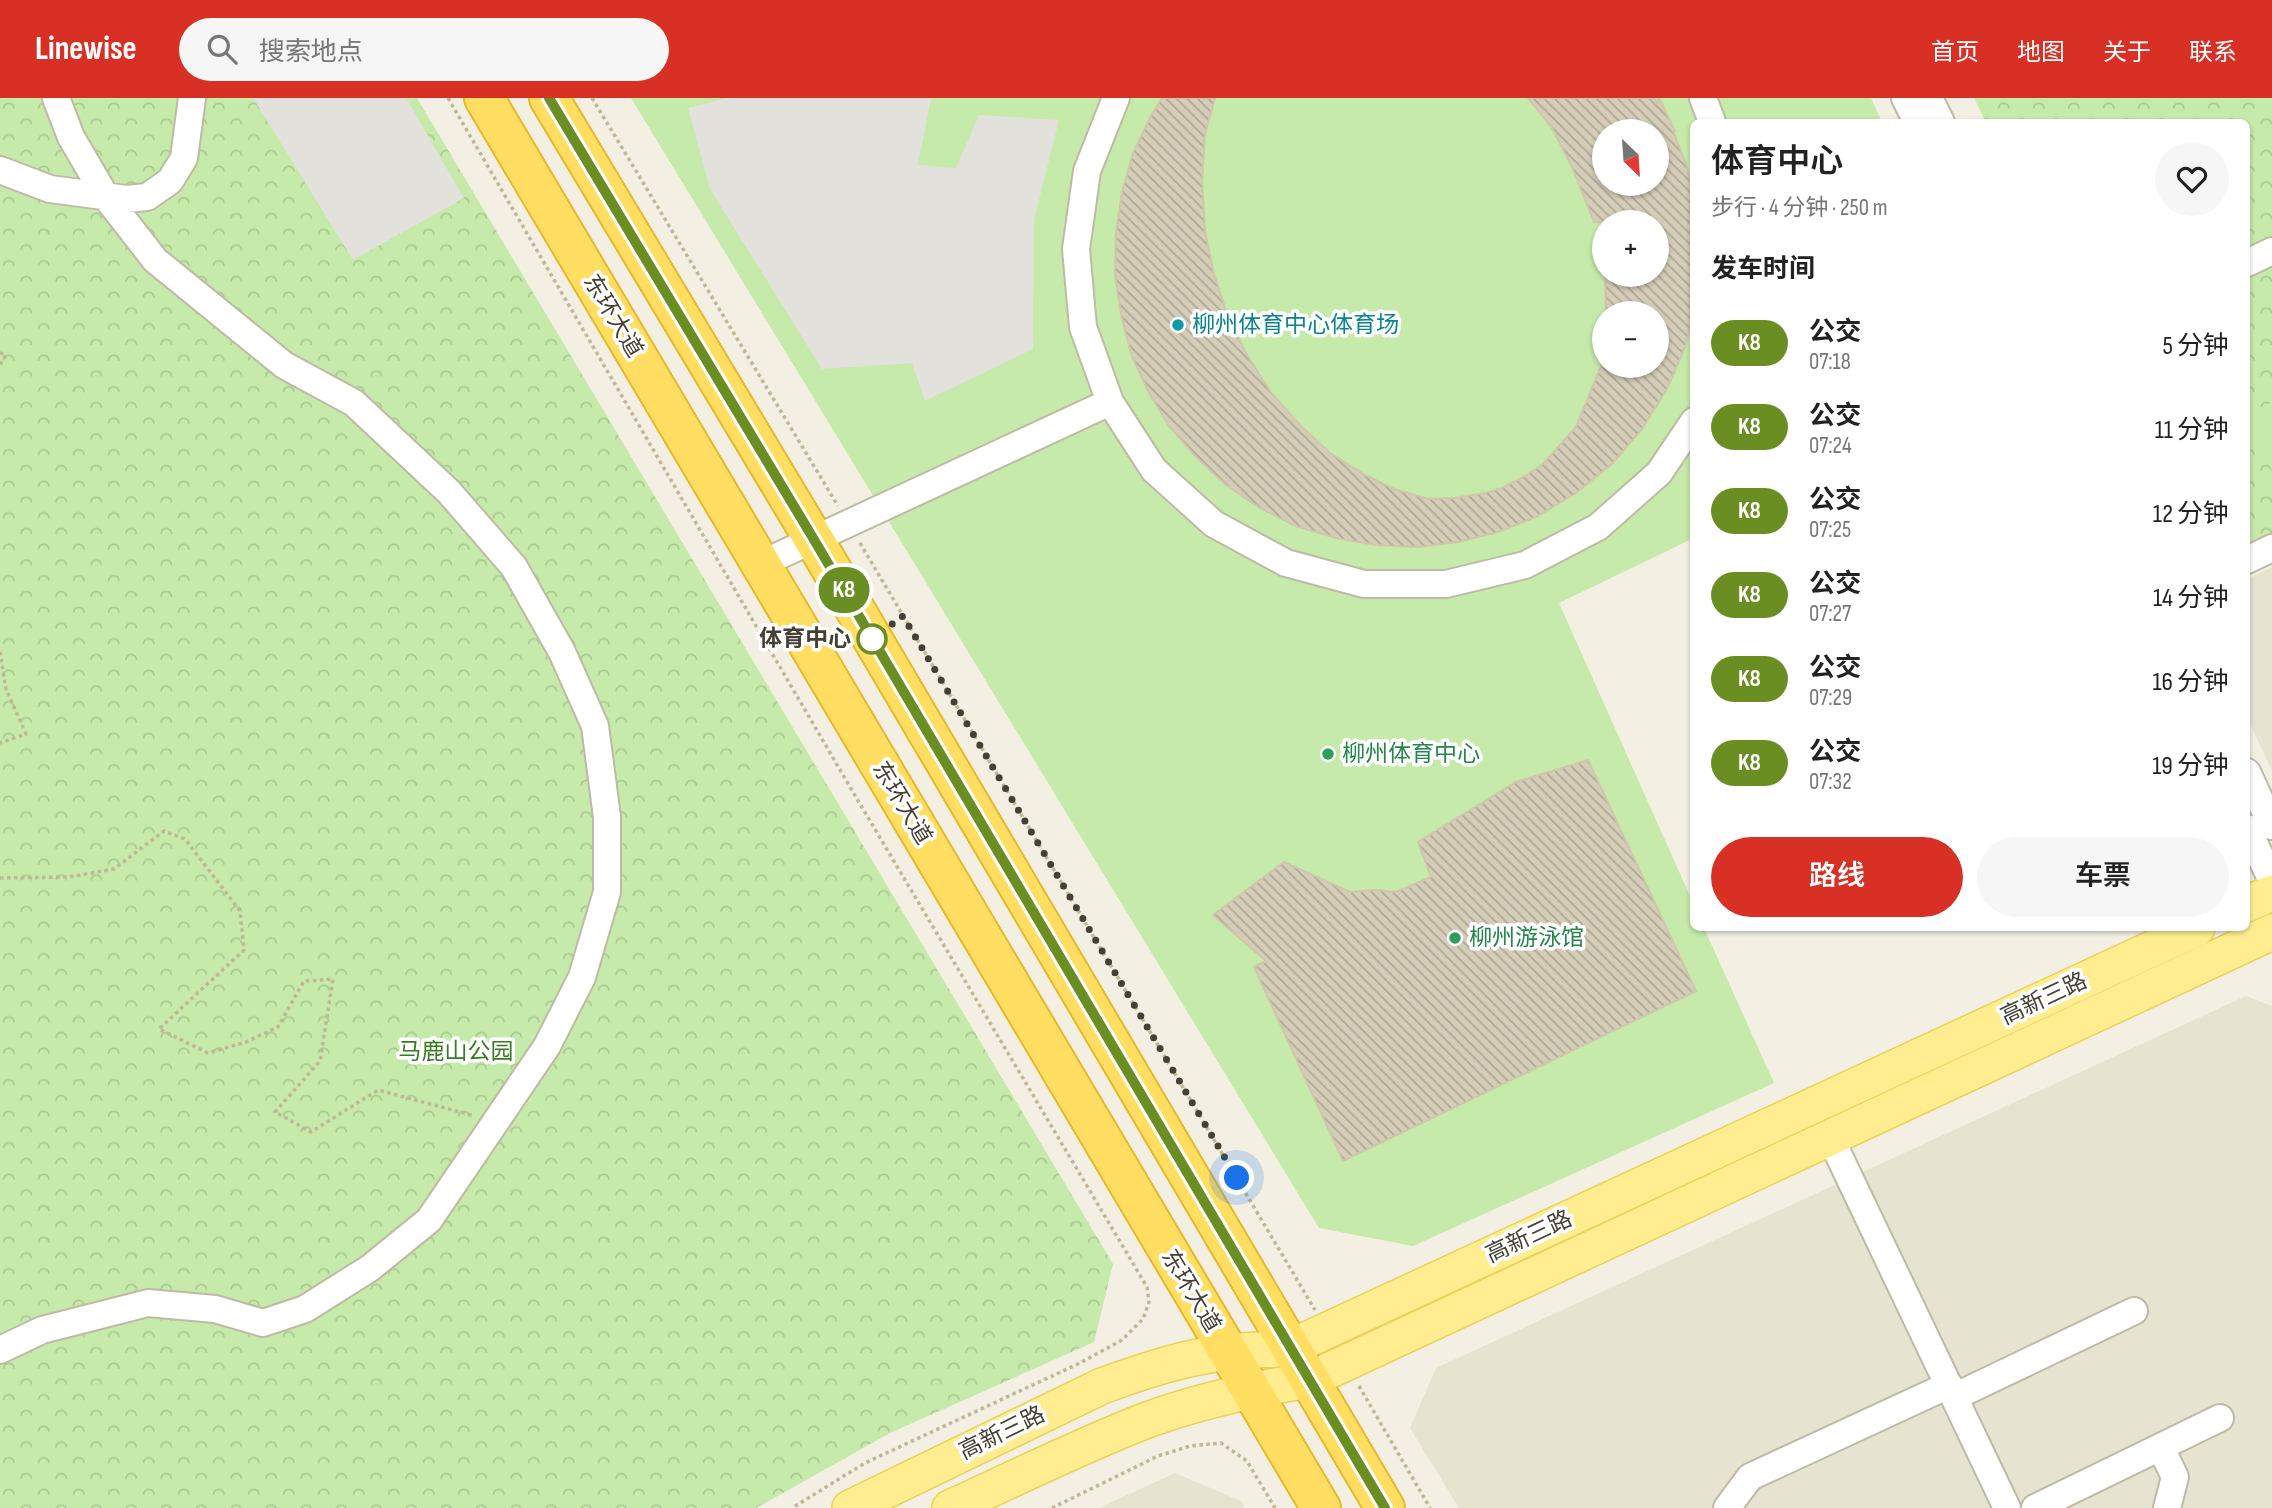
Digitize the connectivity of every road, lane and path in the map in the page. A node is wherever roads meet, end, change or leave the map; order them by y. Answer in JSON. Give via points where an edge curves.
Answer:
{"nodes":[{"id":1,"x":56,"y":98,"type":"edge"},
{"id":2,"x":192,"y":98,"type":"edge"},
{"id":3,"x":448,"y":98,"type":"edge"},
{"id":4,"x":484,"y":98,"type":"edge"},
{"id":5,"x":549,"y":98,"type":"edge"},
{"id":6,"x":592,"y":98,"type":"edge"},
{"id":7,"x":1116,"y":98,"type":"edge"},
{"id":8,"x":1703,"y":98,"type":"edge"},
{"id":9,"x":1905,"y":98,"type":"edge"},
{"id":10,"x":1929,"y":98,"type":"edge"},
{"id":11,"x":1711,"y":119,"type":"edge"},
{"id":12,"x":1916,"y":119,"type":"edge"},
{"id":13,"x":1940,"y":119,"type":"edge"},
{"id":14,"x":0,"y":170,"type":"edge"},
{"id":15,"x":106,"y":197,"type":"junction"},
{"id":16,"x":2272,"y":251,"type":"edge"},
{"id":17,"x":2250,"y":262,"type":"edge"},
{"id":18,"x":0,"y":353,"type":"edge"},
{"id":19,"x":0,"y":365,"type":"edge"},
{"id":20,"x":1110,"y":402,"type":"junction"},
{"id":21,"x":1690,"y":427,"type":"edge"},
{"id":22,"x":847,"y":522,"type":"junction"},
{"id":23,"x":813,"y":538,"type":"junction"},
{"id":24,"x":2272,"y":548,"type":"edge"},
{"id":25,"x":2250,"y":559,"type":"edge"},
{"id":26,"x":761,"y":564,"type":"junction"},
{"id":27,"x":0,"y":652,"type":"edge"},
{"id":28,"x":0,"y":743,"type":"edge"},
{"id":29,"x":2250,"y":778,"type":"edge"},
{"id":30,"x":2272,"y":826,"type":"edge"},
{"id":31,"x":2250,"y":834,"type":"edge"},
{"id":32,"x":0,"y":878,"type":"edge"},
{"id":33,"x":2272,"y":881,"type":"edge"},
{"id":34,"x":2272,"y":893,"type":"edge"},
{"id":35,"x":2250,"y":903,"type":"edge"},
{"id":36,"x":2191,"y":931,"type":"edge"},
{"id":37,"x":2272,"y":932,"type":"edge"},
{"id":38,"x":498,"y":1119,"type":"junction"},
{"id":39,"x":1830,"y":1138,"type":"junction"},
{"id":40,"x":2134,"y":1311,"type":"dead end"},
{"id":41,"x":1327,"y":1331,"type":"junction"},
{"id":42,"x":1289,"y":1348,"type":"junction"},
{"id":43,"x":0,"y":1350,"type":"edge"},
{"id":44,"x":1227,"y":1353,"type":"junction"},
{"id":45,"x":1346,"y":1363,"type":"junction"},
{"id":46,"x":1309,"y":1380,"type":"junction"},
{"id":47,"x":1251,"y":1390,"type":"junction"},
{"id":48,"x":1951,"y":1391,"type":"junction"},
{"id":49,"x":2220,"y":1418,"type":"dead end"},
{"id":50,"x":2161,"y":1448,"type":"junction"},
{"id":51,"x":792,"y":1508,"type":"edge"},
{"id":52,"x":850,"y":1508,"type":"edge"},
{"id":53,"x":950,"y":1508,"type":"edge"},
{"id":54,"x":1052,"y":1508,"type":"edge"},
{"id":55,"x":1275,"y":1508,"type":"edge"},
{"id":56,"x":1321,"y":1508,"type":"edge"},
{"id":57,"x":1385,"y":1508,"type":"edge"},
{"id":58,"x":1430,"y":1508,"type":"edge"},
{"id":59,"x":1727,"y":1508,"type":"edge"},
{"id":60,"x":2007,"y":1508,"type":"edge"},
{"id":61,"x":2035,"y":1508,"type":"edge"},
{"id":62,"x":2167,"y":1508,"type":"edge"}],
"edges":[{"from":1,"to":15,"type":"street","via":[[71,137]]},
{"from":2,"to":15,"type":"street","via":[[184,158],[170,181],[147,197]]},
{"from":3,"to":51,"type":"path","via":[[1147,1287],[1149,1302],[1143,1319],[1122,1340],[864,1463]]},
{"from":4,"to":26,"type":"highway","name":"东环大道"},
{"from":5,"to":23,"type":"highway"},
{"from":6,"to":22,"type":"path"},
{"from":7,"to":20,"type":"street","via":[[1087,171],[1076,249],[1083,327]]},
{"from":8,"to":11,"type":"street"},
{"from":9,"to":12,"type":"street"},
{"from":10,"to":13,"type":"street"},
{"from":14,"to":15,"type":"street","via":[[50,190]]},
{"from":15,"to":38,"type":"street","via":[[155,260],[284,365],[354,403],[449,492],[514,567],[562,652],[594,726],[607,817],[607,892],[582,977],[547,1046]]},
{"from":16,"to":17,"type":"street"},
{"from":18,"to":19,"type":"path","via":[[6,355]]},
{"from":20,"to":21,"type":"street","via":[[1154,470],[1214,524],[1286,563],[1364,584],[1446,584],[1525,565],[1598,527],[1659,473]]},
{"from":20,"to":22,"type":"street"},
{"from":22,"to":23,"type":"street"},
{"from":22,"to":41,"type":"path"},
{"from":23,"to":26,"type":"street"},
{"from":23,"to":42,"type":"highway"},
{"from":24,"to":25,"type":"street"},
{"from":26,"to":44,"type":"highway","name":"东环大道"},
{"from":27,"to":28,"type":"path","via":[[6,689],[26,734]]},
{"from":29,"to":30,"type":"street"},
{"from":31,"to":33,"type":"street"},
{"from":32,"to":38,"type":"path","via":[[69,877],[114,869],[164,831],[185,839],[240,911],[244,950],[159,1029],[208,1053],[278,1027],[304,981],[332,979],[320,1061],[275,1112],[311,1132],[378,1090],[468,1116]]},
{"from":34,"to":35,"type":"main road"},
{"from":36,"to":41,"type":"main road","name":"高新三路"},
{"from":37,"to":39,"type":"main road","name":"高新三路"},
{"from":38,"to":43,"type":"street","via":[[429,1220],[370,1268],[305,1310],[263,1323],[215,1309],[148,1304],[41,1330]]},
{"from":39,"to":45,"type":"main road","name":"高新三路"},
{"from":39,"to":48,"type":"street"},
{"from":40,"to":48,"type":"street"},
{"from":41,"to":42,"type":"main road","name":"高新三路"},
{"from":42,"to":44,"type":"main road","name":"高新三路"},
{"from":42,"to":46,"type":"highway"},
{"from":44,"to":47,"type":"highway","name":"东环大道"},
{"from":44,"to":52,"type":"main road","name":"高新三路","via":[[1139,1372],[1102,1386]]},
{"from":45,"to":46,"type":"main road","name":"高新三路"},
{"from":45,"to":58,"type":"path"},
{"from":46,"to":47,"type":"main road","name":"高新三路"},
{"from":46,"to":57,"type":"highway"},
{"from":47,"to":53,"type":"main road","name":"高新三路","via":[[1149,1420]]},
{"from":47,"to":56,"type":"highway","name":"东环大道"},
{"from":48,"to":59,"type":"street","via":[[1750,1477]]},
{"from":48,"to":60,"type":"street"},
{"from":49,"to":50,"type":"street"},
{"from":50,"to":61,"type":"street"},
{"from":50,"to":62,"type":"street","via":[[2175,1477]]},
{"from":54,"to":55,"type":"path","via":[[1158,1456],[1221,1443],[1247,1461]]}]}
